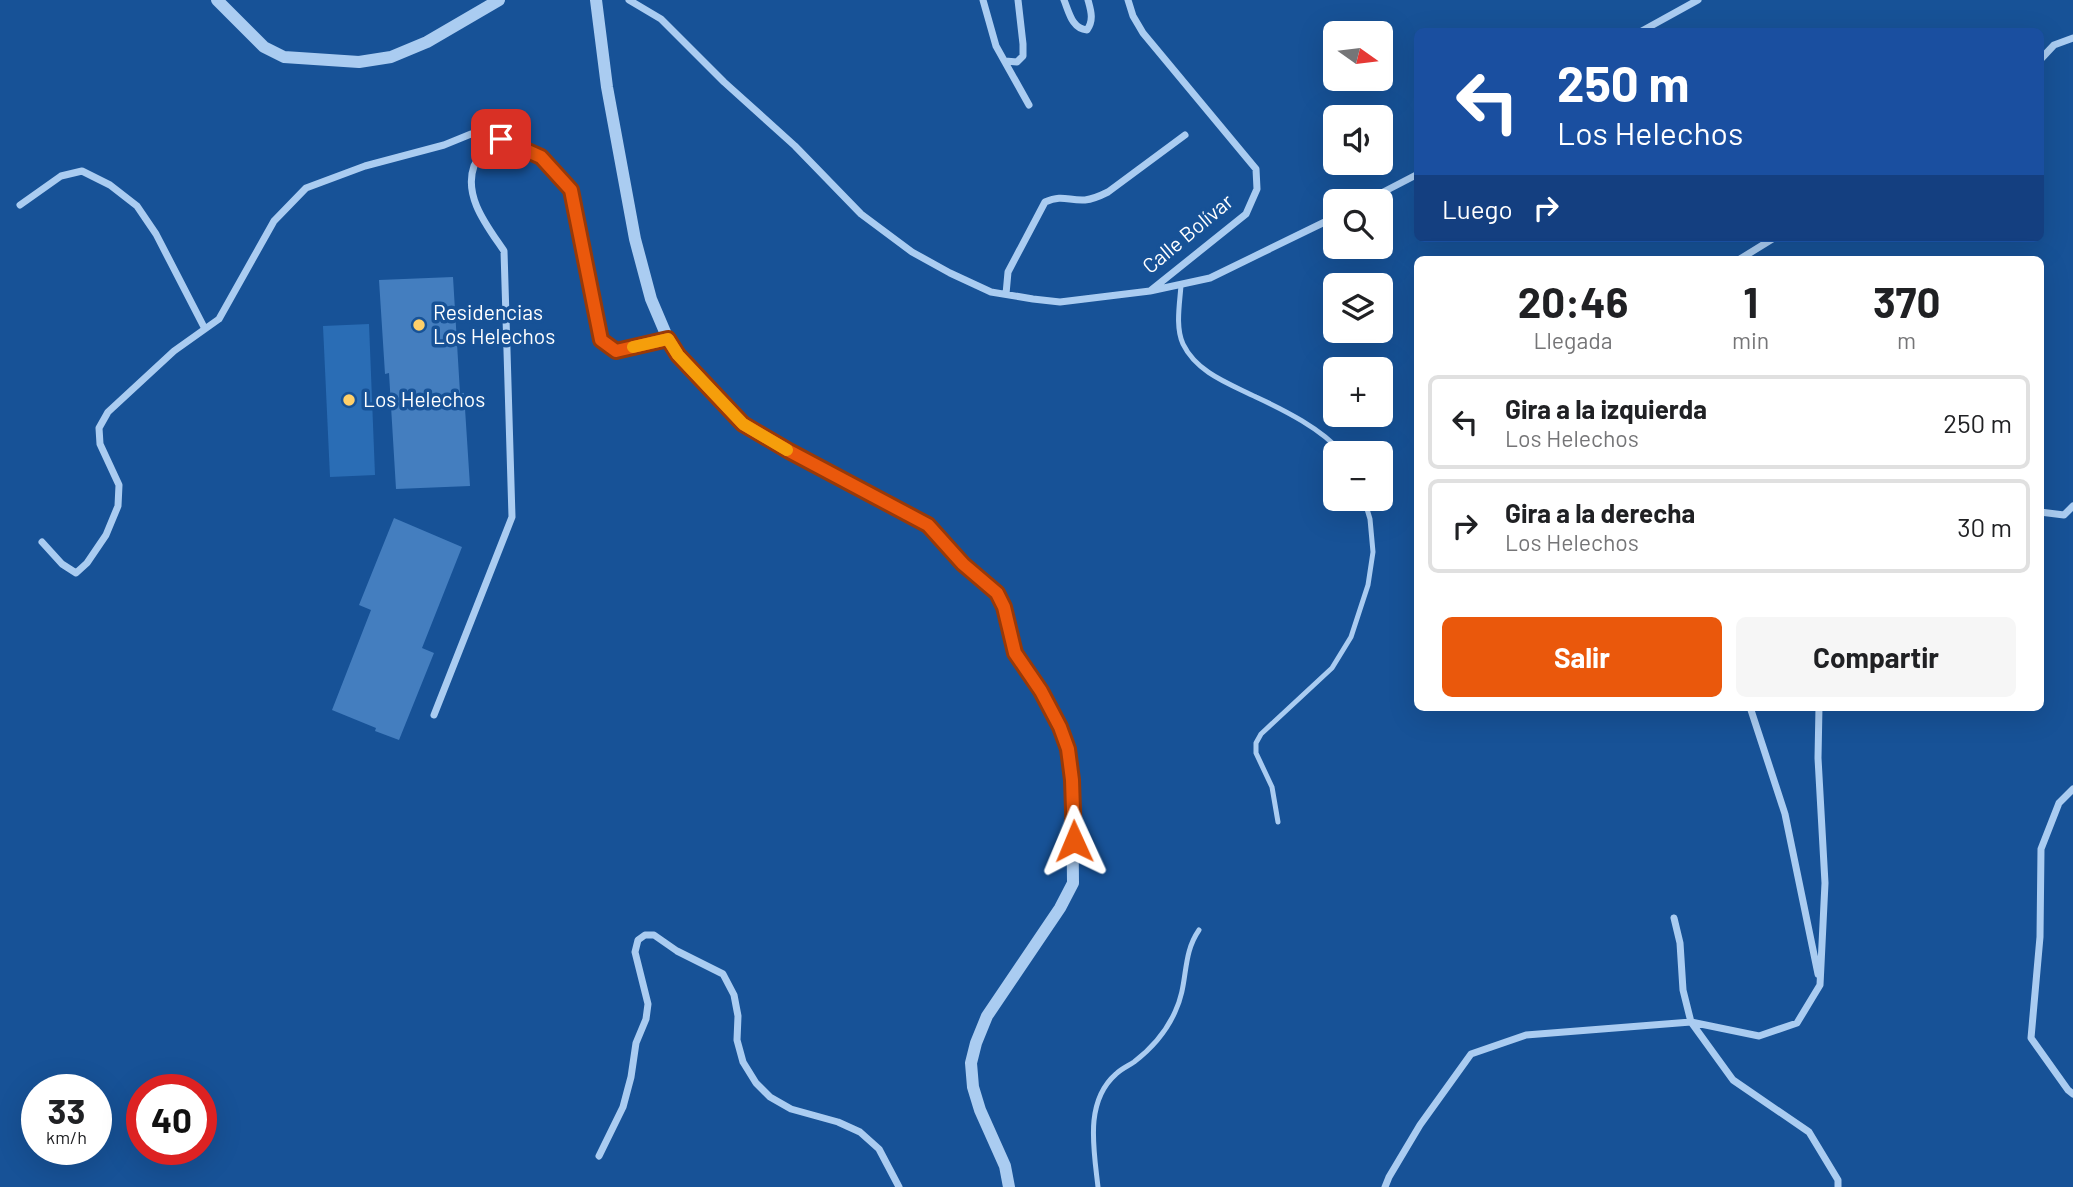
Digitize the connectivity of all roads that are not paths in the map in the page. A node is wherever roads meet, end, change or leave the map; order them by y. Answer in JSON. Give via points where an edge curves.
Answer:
{"nodes":[{"id":1,"x":216,"y":0,"type":"edge"},
{"id":2,"x":499,"y":0,"type":"edge"},
{"id":3,"x":596,"y":0,"type":"edge"},
{"id":4,"x":629,"y":0,"type":"edge"},
{"id":5,"x":983,"y":0,"type":"edge"},
{"id":6,"x":1018,"y":0,"type":"edge"},
{"id":7,"x":1064,"y":0,"type":"edge"},
{"id":8,"x":1088,"y":0,"type":"edge"},
{"id":9,"x":1128,"y":0,"type":"edge"},
{"id":10,"x":1698,"y":0,"type":"edge"},
{"id":11,"x":1647,"y":28,"type":"edge"},
{"id":12,"x":2073,"y":38,"type":"edge"},
{"id":13,"x":2044,"y":56,"type":"edge"},
{"id":14,"x":1005,"y":61,"type":"junction"},
{"id":15,"x":1029,"y":104,"type":"dead end"},
{"id":16,"x":1185,"y":135,"type":"dead end"},
{"id":17,"x":501,"y":139,"type":"junction"},
{"id":18,"x":1414,"y":176,"type":"edge"},
{"id":19,"x":1389,"y":189,"type":"edge"},
{"id":20,"x":20,"y":205,"type":"dead end"},
{"id":21,"x":1323,"y":223,"type":"edge"},
{"id":22,"x":1768,"y":242,"type":"edge"},
{"id":23,"x":1746,"y":256,"type":"edge"},
{"id":24,"x":1181,"y":285,"type":"junction"},
{"id":25,"x":1150,"y":291,"type":"junction"},
{"id":26,"x":1006,"y":294,"type":"junction"},
{"id":27,"x":205,"y":329,"type":"junction"},
{"id":28,"x":668,"y":339,"type":"junction"},
{"id":29,"x":1329,"y":441,"type":"edge"},
{"id":30,"x":2073,"y":506,"type":"edge"},
{"id":31,"x":1368,"y":511,"type":"edge"},
{"id":32,"x":2044,"y":512,"type":"edge"},
{"id":33,"x":42,"y":542,"type":"dead end"},
{"id":34,"x":1751,"y":711,"type":"edge"},
{"id":35,"x":1819,"y":711,"type":"edge"},
{"id":36,"x":434,"y":715,"type":"dead end"},
{"id":37,"x":2073,"y":789,"type":"edge"},
{"id":38,"x":1278,"y":822,"type":"dead end"},
{"id":39,"x":1674,"y":918,"type":"dead end"},
{"id":40,"x":1199,"y":930,"type":"dead end"},
{"id":41,"x":1820,"y":985,"type":"junction"},
{"id":42,"x":1691,"y":1022,"type":"junction"},
{"id":43,"x":2073,"y":1094,"type":"edge"},
{"id":44,"x":599,"y":1156,"type":"dead end"},
{"id":45,"x":899,"y":1187,"type":"edge"},
{"id":46,"x":1009,"y":1187,"type":"edge"},
{"id":47,"x":1098,"y":1187,"type":"edge"},
{"id":48,"x":1385,"y":1187,"type":"edge"},
{"id":49,"x":1838,"y":1187,"type":"edge"}],
"edges":[{"from":1,"to":2,"type":"street","via":[[264,47],[284,57],[359,62],[391,57],[426,42]]},
{"from":3,"to":28,"type":"street","via":[[635,239],[651,299]]},
{"from":4,"to":26,"type":"street","name":"Calle Bolívar","via":[[661,19],[861,214],[950,274]]},
{"from":5,"to":14,"type":"street"},
{"from":6,"to":14,"type":"street","via":[[1023,56],[1017,62]]},
{"from":7,"to":8,"type":"street","via":[[1073,23],[1081,30],[1091,24]]},
{"from":9,"to":25,"type":"street","name":"Calle Bolívar","via":[[1143,33],[1256,169],[1257,189],[1246,214]]},
{"from":10,"to":11,"type":"street"},
{"from":12,"to":13,"type":"street","via":[[2054,45]]},
{"from":14,"to":15,"type":"street"},
{"from":16,"to":26,"type":"street","via":[[1096,198],[1056,197],[1045,202],[1008,272]]},
{"from":17,"to":27,"type":"street","via":[[471,134],[306,188],[274,221],[219,319]]},
{"from":17,"to":28,"type":"street","via":[[541,157],[571,190],[601,340],[616,351]]},
{"from":17,"to":36,"type":"street","via":[[475,165],[471,194],[504,251],[512,517]]},
{"from":18,"to":19,"type":"street"},
{"from":20,"to":27,"type":"street","via":[[61,176],[82,172],[110,185],[137,206],[156,234]]},
{"from":21,"to":24,"type":"street","via":[[1210,278]]},
{"from":22,"to":23,"type":"street"},
{"from":24,"to":25,"type":"street"},
{"from":24,"to":29,"type":"lane","via":[[1179,325],[1183,343],[1195,360],[1213,376]]},
{"from":25,"to":26,"type":"street","name":"Calle Bolívar","via":[[1060,302]]},
{"from":27,"to":33,"type":"street","via":[[108,412],[99,428],[100,444],[119,485],[118,506],[87,563],[76,573]]},
{"from":28,"to":46,"type":"street","via":[[743,424],[928,525],[963,564],[991,586],[1004,607],[1015,653],[1060,727],[1072,780],[1073,883],[987,1016],[971,1063],[980,1110],[1005,1166]]},
{"from":30,"to":32,"type":"street","via":[[2064,515]]},
{"from":31,"to":38,"type":"lane","via":[[1373,552],[1351,637],[1332,668],[1256,743],[1272,787]]},
{"from":34,"to":41,"type":"street","via":[[1785,814]]},
{"from":35,"to":41,"type":"street","via":[[1825,883]]},
{"from":37,"to":43,"type":"street","via":[[2059,803],[2041,849],[2040,937],[2031,1038]]},
{"from":39,"to":42,"type":"street"},
{"from":40,"to":47,"type":"lane","via":[[1190,946],[1181,1001],[1170,1023],[1142,1056],[1112,1078],[1097,1102]]},
{"from":41,"to":42,"type":"street","via":[[1797,1023],[1759,1036]]},
{"from":42,"to":48,"type":"street","via":[[1526,1035],[1471,1054],[1420,1125]]},
{"from":42,"to":49,"type":"street","via":[[1733,1080],[1809,1132]]},
{"from":44,"to":45,"type":"street","via":[[623,1107],[636,1043],[646,1019],[648,1004],[635,951],[638,940],[654,935],[723,974],[734,995],[743,1062],[756,1083],[791,1109],[860,1132],[879,1149]]}]}
